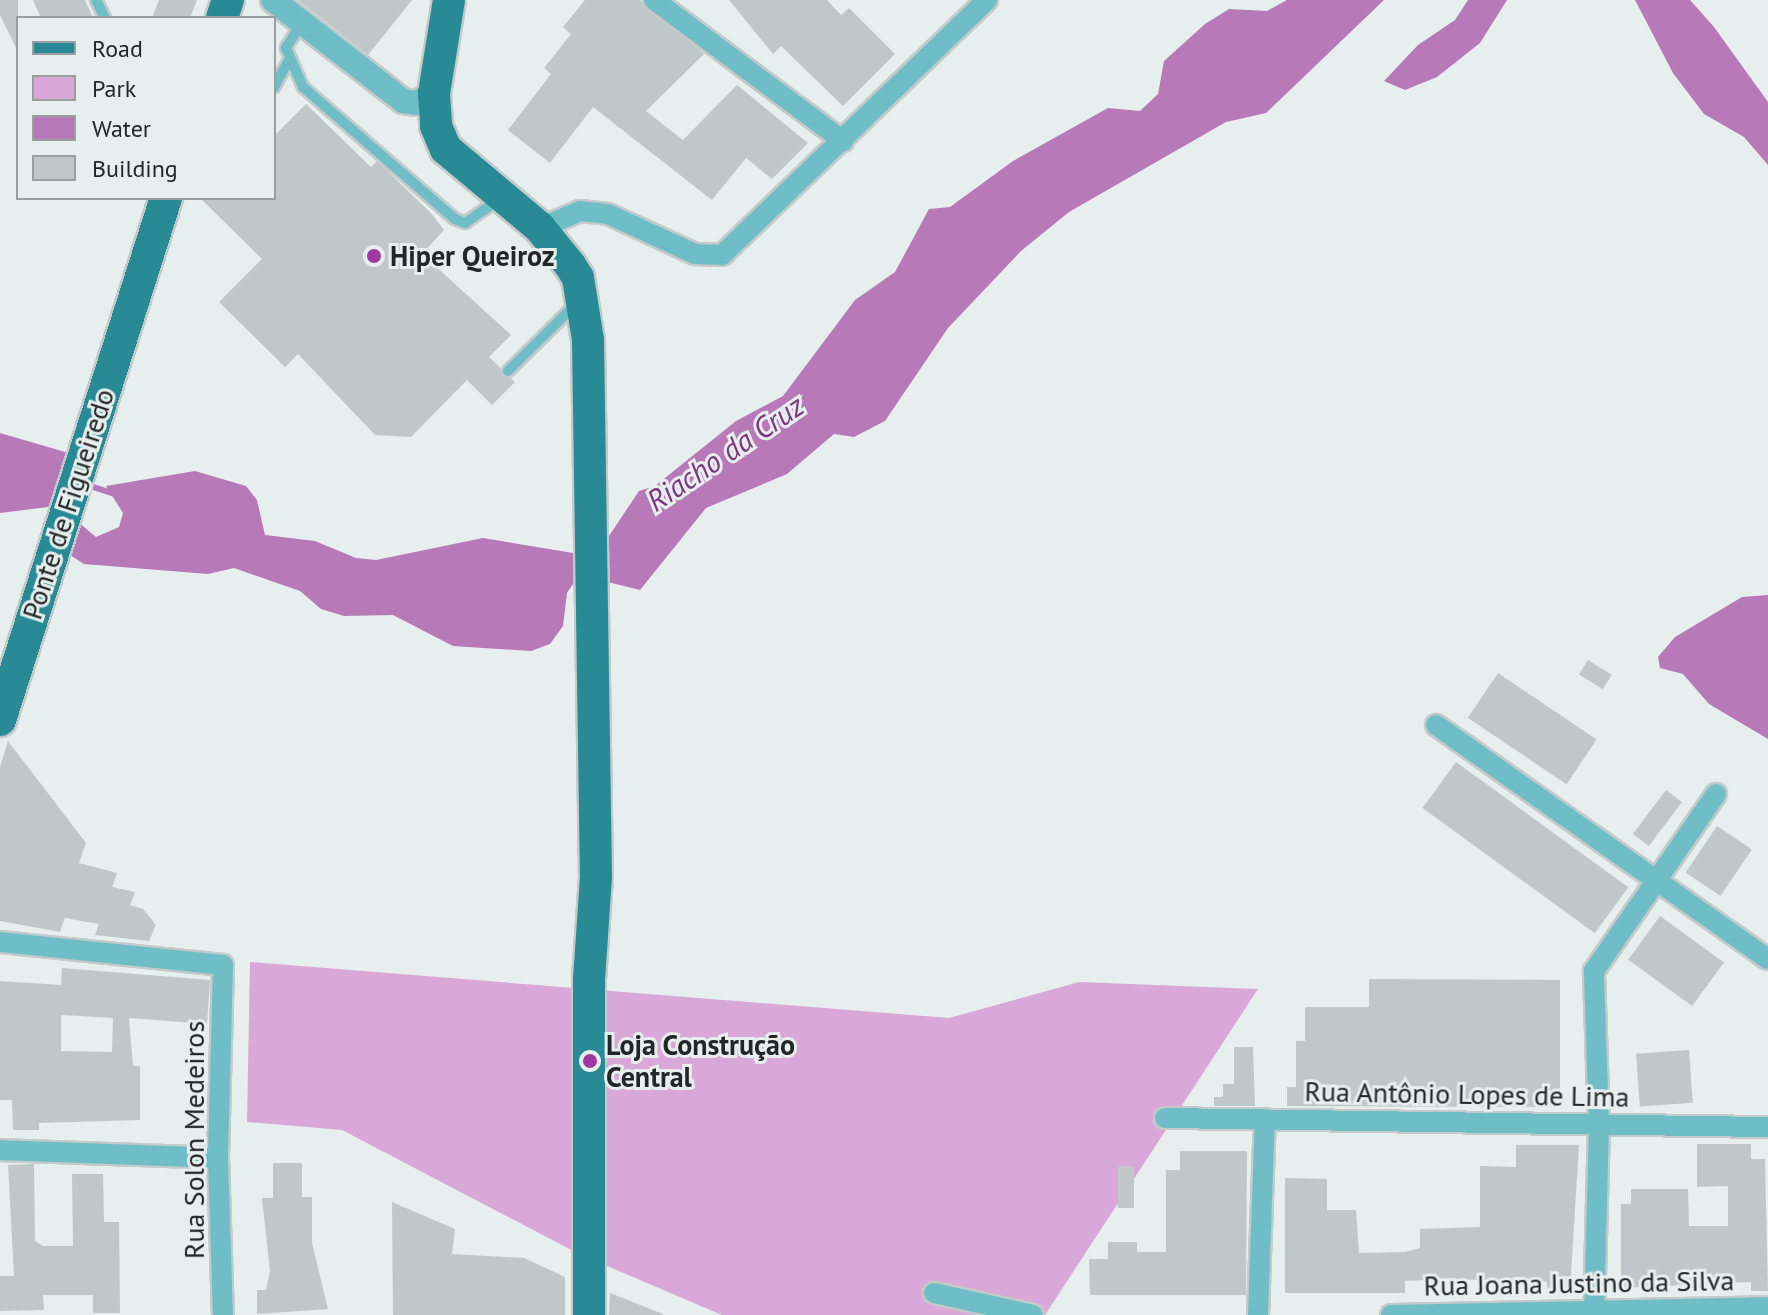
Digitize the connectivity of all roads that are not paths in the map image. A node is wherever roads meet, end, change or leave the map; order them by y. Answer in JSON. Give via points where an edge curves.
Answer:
{"nodes":[{"id":1,"x":273,"y":0,"type":"edge"},
{"id":2,"x":449,"y":0,"type":"edge"},
{"id":3,"x":654,"y":0,"type":"edge"},
{"id":4,"x":973,"y":4,"type":"edge"},
{"id":5,"x":302,"y":23,"type":"junction"},
{"id":6,"x":288,"y":62,"type":"junction"},
{"id":7,"x":276,"y":83,"type":"edge"},
{"id":8,"x":434,"y":94,"type":"junction"},
{"id":9,"x":843,"y":141,"type":"junction"},
{"id":10,"x":502,"y":197,"type":"junction"},
{"id":11,"x":165,"y":200,"type":"edge"},
{"id":12,"x":540,"y":228,"type":"junction"},
{"id":13,"x":583,"y":298,"type":"junction"},
{"id":14,"x":508,"y":371,"type":"dead end"},
{"id":15,"x":0,"y":720,"type":"edge"},
{"id":16,"x":1436,"y":725,"type":"dead end"},
{"id":17,"x":1716,"y":794,"type":"dead end"},
{"id":18,"x":1654,"y":881,"type":"junction"},
{"id":19,"x":0,"y":942,"type":"edge"},
{"id":20,"x":1768,"y":959,"type":"edge"},
{"id":21,"x":1165,"y":1118,"type":"dead end"},
{"id":22,"x":1265,"y":1119,"type":"junction"},
{"id":23,"x":1599,"y":1125,"type":"junction"},
{"id":24,"x":1768,"y":1127,"type":"edge"},
{"id":25,"x":0,"y":1150,"type":"edge"},
{"id":26,"x":218,"y":1158,"type":"junction"},
{"id":27,"x":934,"y":1293,"type":"dead end"},
{"id":28,"x":1768,"y":1307,"type":"edge"},
{"id":29,"x":1594,"y":1311,"type":"edge"},
{"id":30,"x":223,"y":1315,"type":"edge"},
{"id":31,"x":589,"y":1315,"type":"edge"},
{"id":32,"x":1033,"y":1315,"type":"edge"},
{"id":33,"x":1258,"y":1315,"type":"edge"},
{"id":34,"x":1391,"y":1315,"type":"edge"}],
"edges":[{"from":1,"to":5,"type":"street"},
{"from":2,"to":8,"type":"main road"},
{"from":3,"to":9,"type":"street"},
{"from":4,"to":9,"type":"street"},
{"from":5,"to":6,"type":"lane","via":[[286,48]]},
{"from":5,"to":8,"type":"street","via":[[403,101],[416,103]]},
{"from":6,"to":7,"type":"lane"},
{"from":6,"to":10,"type":"lane","via":[[303,87],[455,219],[465,223]]},
{"from":8,"to":10,"type":"main road","via":[[436,126],[446,149]]},
{"from":9,"to":12,"type":"street","via":[[722,255],[695,254],[608,214],[580,211]]},
{"from":10,"to":12,"type":"main road"},
{"from":11,"to":15,"type":"main road","name":"Ponte de Figueiredo"},
{"from":12,"to":13,"type":"main road","via":[[578,278]]},
{"from":13,"to":14,"type":"lane"},
{"from":13,"to":31,"type":"main road","via":[[596,877]]},
{"from":16,"to":18,"type":"street"},
{"from":17,"to":18,"type":"street"},
{"from":18,"to":20,"type":"street"},
{"from":18,"to":23,"type":"street","via":[[1594,971]]},
{"from":19,"to":26,"type":"street","name":"Rua Solon Medeiros","via":[[223,965]]},
{"from":21,"to":22,"type":"street","name":"Rua Antônio Lopes de Lima"},
{"from":22,"to":23,"type":"street","name":"Rua Antônio Lopes de Lima"},
{"from":22,"to":33,"type":"street"},
{"from":23,"to":24,"type":"street","name":"Rua Antônio Lopes de Lima"},
{"from":23,"to":29,"type":"street"},
{"from":25,"to":26,"type":"street"},
{"from":26,"to":30,"type":"street","name":"Rua Solon Medeiros"},
{"from":27,"to":32,"type":"street"},
{"from":28,"to":29,"type":"street","name":"Rua Joana Justino da Silva"},
{"from":29,"to":34,"type":"street","name":"Rua Joana Justino da Silva"}]}
